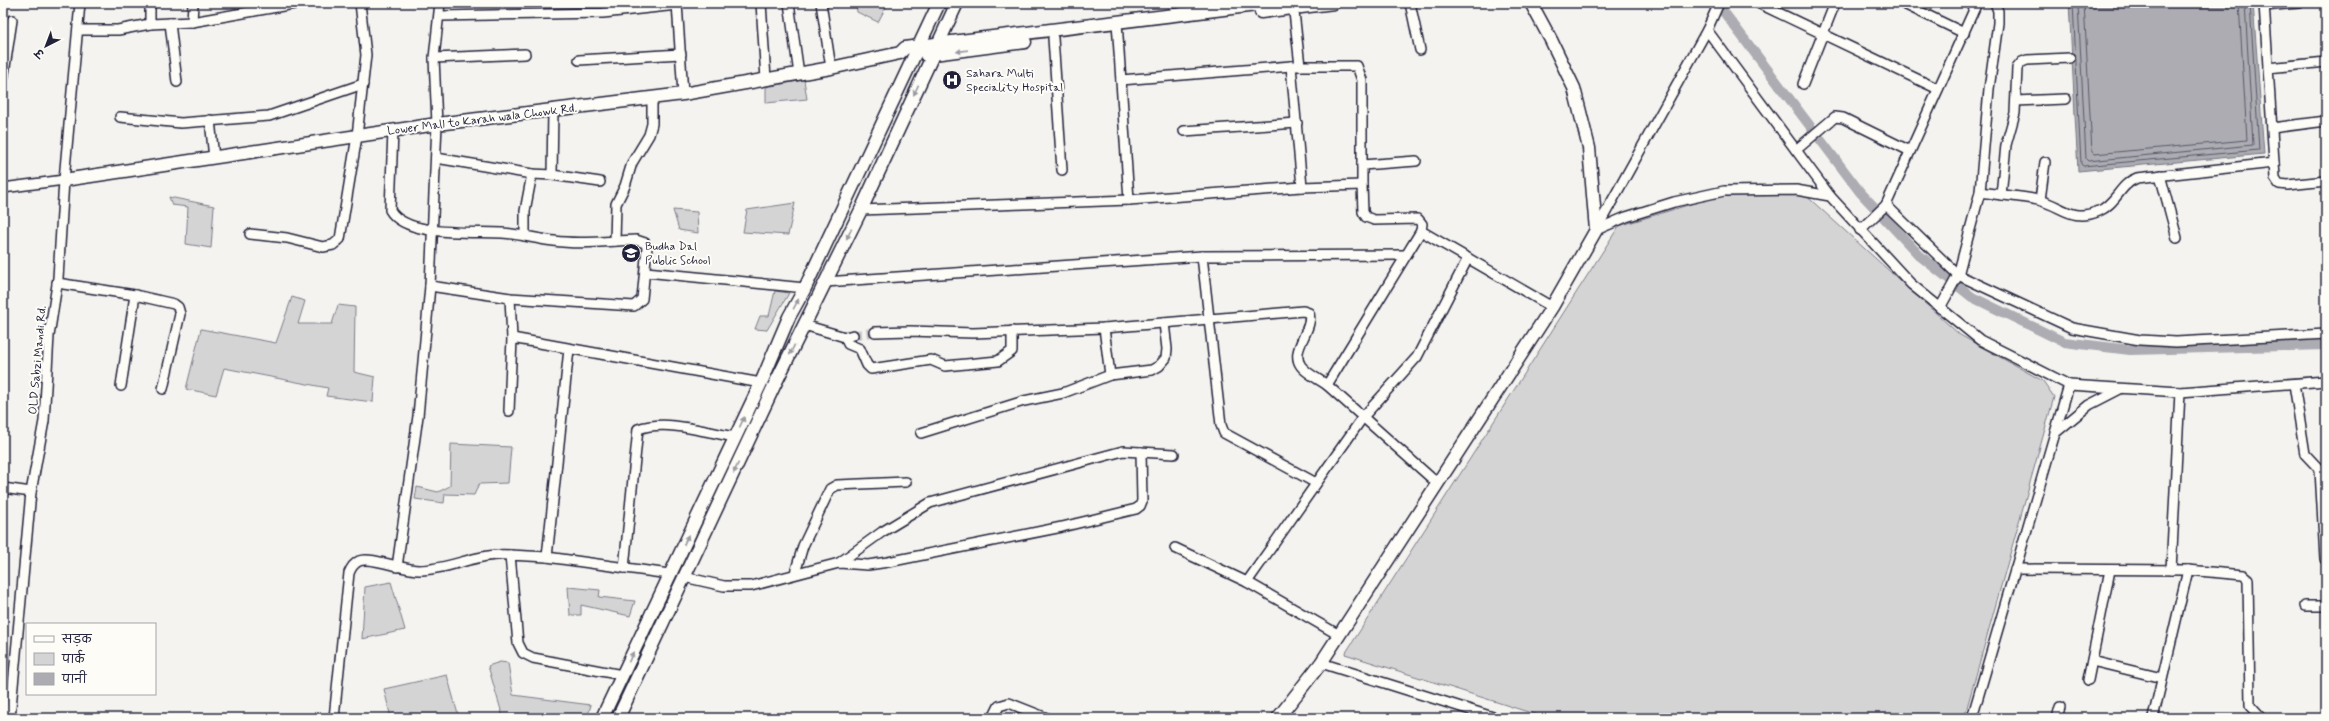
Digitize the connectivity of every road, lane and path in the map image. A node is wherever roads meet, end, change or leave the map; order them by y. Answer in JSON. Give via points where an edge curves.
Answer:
{"nodes":[{"id":1,"x":80,"y":3,"type":"edge"},
{"id":2,"x":150,"y":3,"type":"edge"},
{"id":3,"x":193,"y":3,"type":"edge"},
{"id":4,"x":300,"y":3,"type":"edge"},
{"id":5,"x":360,"y":3,"type":"edge"},
{"id":6,"x":440,"y":3,"type":"edge"},
{"id":7,"x":760,"y":3,"type":"edge"},
{"id":8,"x":789,"y":3,"type":"edge"},
{"id":9,"x":821,"y":3,"type":"edge"},
{"id":10,"x":939,"y":3,"type":"edge"},
{"id":11,"x":956,"y":3,"type":"edge"},
{"id":12,"x":1273,"y":3,"type":"edge"},
{"id":13,"x":1334,"y":3,"type":"edge"},
{"id":14,"x":1410,"y":3,"type":"edge"},
{"id":15,"x":1531,"y":3,"type":"edge"},
{"id":16,"x":1719,"y":3,"type":"edge"},
{"id":17,"x":1758,"y":3,"type":"edge"},
{"id":18,"x":1835,"y":3,"type":"edge"},
{"id":19,"x":1902,"y":3,"type":"edge"},
{"id":20,"x":1977,"y":3,"type":"edge"},
{"id":21,"x":1995,"y":3,"type":"edge"},
{"id":22,"x":2299,"y":3,"type":"edge"},
{"id":23,"x":677,"y":4,"type":"edge"},
{"id":24,"x":2264,"y":4,"type":"edge"},
{"id":25,"x":261,"y":6,"type":"edge"},
{"id":26,"x":1293,"y":6,"type":"edge"},
{"id":27,"x":440,"y":16,"type":"junction"},
{"id":28,"x":12,"y":20,"type":"dead end"},
{"id":29,"x":192,"y":22,"type":"junction"},
{"id":30,"x":170,"y":23,"type":"junction"},
{"id":31,"x":150,"y":24,"type":"junction"},
{"id":32,"x":1117,"y":26,"type":"junction"},
{"id":33,"x":78,"y":30,"type":"junction"},
{"id":34,"x":1707,"y":30,"type":"junction"},
{"id":35,"x":1964,"y":33,"type":"junction"},
{"id":36,"x":1822,"y":34,"type":"junction"},
{"id":37,"x":1053,"y":38,"type":"junction"},
{"id":38,"x":935,"y":50,"type":"junction"},
{"id":39,"x":1420,"y":50,"type":"dead end"},
{"id":40,"x":916,"y":52,"type":"junction"},
{"id":41,"x":525,"y":54,"type":"dead end"},
{"id":42,"x":681,"y":54,"type":"junction"},
{"id":43,"x":434,"y":58,"type":"junction"},
{"id":44,"x":2070,"y":58,"type":"dead end"},
{"id":45,"x":579,"y":60,"type":"dead end"},
{"id":46,"x":2326,"y":62,"type":"edge"},
{"id":47,"x":1295,"y":66,"type":"junction"},
{"id":48,"x":831,"y":68,"type":"junction"},
{"id":49,"x":2268,"y":68,"type":"junction"},
{"id":50,"x":800,"y":74,"type":"junction"},
{"id":51,"x":766,"y":79,"type":"junction"},
{"id":52,"x":3,"y":80,"type":"edge"},
{"id":53,"x":1121,"y":80,"type":"junction"},
{"id":54,"x":177,"y":82,"type":"dead end"},
{"id":55,"x":363,"y":84,"type":"junction"},
{"id":56,"x":1803,"y":84,"type":"dead end"},
{"id":57,"x":1938,"y":89,"type":"junction"},
{"id":58,"x":683,"y":94,"type":"junction"},
{"id":59,"x":652,"y":98,"type":"junction"},
{"id":60,"x":2066,"y":98,"type":"dead end"},
{"id":61,"x":2016,"y":101,"type":"junction"},
{"id":62,"x":553,"y":110,"type":"junction"},
{"id":63,"x":120,"y":116,"type":"dead end"},
{"id":64,"x":210,"y":120,"type":"junction"},
{"id":65,"x":2326,"y":121,"type":"edge"},
{"id":66,"x":1297,"y":123,"type":"junction"},
{"id":67,"x":437,"y":124,"type":"junction"},
{"id":68,"x":2272,"y":128,"type":"junction"},
{"id":69,"x":393,"y":131,"type":"junction"},
{"id":70,"x":1184,"y":131,"type":"dead end"},
{"id":71,"x":357,"y":136,"type":"junction"},
{"id":72,"x":1796,"y":150,"type":"junction"},
{"id":73,"x":1910,"y":151,"type":"junction"},
{"id":74,"x":214,"y":158,"type":"junction"},
{"id":75,"x":436,"y":158,"type":"junction"},
{"id":76,"x":1416,"y":161,"type":"dead end"},
{"id":77,"x":2045,"y":162,"type":"dead end"},
{"id":78,"x":2274,"y":163,"type":"junction"},
{"id":79,"x":1362,"y":165,"type":"junction"},
{"id":80,"x":1062,"y":170,"type":"dead end"},
{"id":81,"x":532,"y":174,"type":"junction"},
{"id":82,"x":552,"y":175,"type":"junction"},
{"id":83,"x":2160,"y":175,"type":"junction"},
{"id":84,"x":64,"y":180,"type":"junction"},
{"id":85,"x":2326,"y":181,"type":"edge"},
{"id":86,"x":600,"y":182,"type":"dead end"},
{"id":87,"x":1362,"y":185,"type":"junction"},
{"id":88,"x":1302,"y":187,"type":"junction"},
{"id":89,"x":3,"y":188,"type":"edge"},
{"id":90,"x":1980,"y":192,"type":"junction"},
{"id":91,"x":2001,"y":195,"type":"junction"},
{"id":92,"x":1830,"y":196,"type":"junction"},
{"id":93,"x":1129,"y":200,"type":"junction"},
{"id":94,"x":2040,"y":200,"type":"junction"},
{"id":95,"x":1884,"y":207,"type":"junction"},
{"id":96,"x":861,"y":210,"type":"junction"},
{"id":97,"x":1596,"y":230,"type":"junction"},
{"id":98,"x":1860,"y":230,"type":"junction"},
{"id":99,"x":432,"y":231,"type":"junction"},
{"id":100,"x":1421,"y":231,"type":"junction"},
{"id":101,"x":250,"y":234,"type":"dead end"},
{"id":102,"x":525,"y":236,"type":"junction"},
{"id":103,"x":2177,"y":238,"type":"dead end"},
{"id":104,"x":615,"y":241,"type":"junction"},
{"id":105,"x":823,"y":250,"type":"junction"},
{"id":106,"x":1405,"y":255,"type":"junction"},
{"id":107,"x":838,"y":256,"type":"junction"},
{"id":108,"x":1202,"y":256,"type":"junction"},
{"id":109,"x":1468,"y":258,"type":"junction"},
{"id":110,"x":646,"y":272,"type":"junction"},
{"id":111,"x":1957,"y":278,"type":"junction"},
{"id":112,"x":825,"y":282,"type":"junction"},
{"id":113,"x":57,"y":283,"type":"junction"},
{"id":114,"x":430,"y":286,"type":"junction"},
{"id":115,"x":805,"y":288,"type":"junction"},
{"id":116,"x":135,"y":294,"type":"junction"},
{"id":117,"x":510,"y":298,"type":"junction"},
{"id":118,"x":1552,"y":307,"type":"junction"},
{"id":119,"x":1940,"y":308,"type":"junction"},
{"id":120,"x":1209,"y":320,"type":"junction"},
{"id":121,"x":1164,"y":323,"type":"junction"},
{"id":122,"x":804,"y":325,"type":"junction"},
{"id":123,"x":1104,"y":328,"type":"junction"},
{"id":124,"x":1012,"y":331,"type":"junction"},
{"id":125,"x":876,"y":332,"type":"tunnel mouth"},
{"id":126,"x":2326,"y":334,"type":"edge"},
{"id":127,"x":512,"y":338,"type":"junction"},
{"id":128,"x":569,"y":349,"type":"junction"},
{"id":129,"x":1110,"y":375,"type":"junction"},
{"id":130,"x":2326,"y":381,"type":"edge"},
{"id":131,"x":760,"y":383,"type":"junction"},
{"id":132,"x":2294,"y":384,"type":"junction"},
{"id":133,"x":1327,"y":385,"type":"junction"},
{"id":134,"x":2069,"y":385,"type":"junction"},
{"id":135,"x":121,"y":386,"type":"dead end"},
{"id":136,"x":2121,"y":388,"type":"junction"},
{"id":137,"x":163,"y":389,"type":"dead end"},
{"id":138,"x":2180,"y":392,"type":"junction"},
{"id":139,"x":509,"y":411,"type":"dead end"},
{"id":140,"x":1363,"y":417,"type":"junction"},
{"id":141,"x":921,"y":432,"type":"dead end"},
{"id":142,"x":2055,"y":433,"type":"junction"},
{"id":143,"x":735,"y":437,"type":"junction"},
{"id":144,"x":1141,"y":452,"type":"junction"},
{"id":145,"x":1174,"y":454,"type":"dead end"},
{"id":146,"x":906,"y":482,"type":"dead end"},
{"id":147,"x":1316,"y":483,"type":"junction"},
{"id":148,"x":1438,"y":484,"type":"junction"},
{"id":149,"x":3,"y":488,"type":"edge"},
{"id":150,"x":31,"y":492,"type":"junction"},
{"id":151,"x":1175,"y":548,"type":"dead end"},
{"id":152,"x":510,"y":555,"type":"junction"},
{"id":153,"x":547,"y":557,"type":"junction"},
{"id":154,"x":2325,"y":559,"type":"dead end"},
{"id":155,"x":839,"y":563,"type":"junction"},
{"id":156,"x":397,"y":567,"type":"junction"},
{"id":157,"x":624,"y":568,"type":"junction"},
{"id":158,"x":2014,"y":569,"type":"junction"},
{"id":159,"x":2110,"y":570,"type":"junction"},
{"id":160,"x":2171,"y":570,"type":"junction"},
{"id":161,"x":2188,"y":570,"type":"junction"},
{"id":162,"x":795,"y":573,"type":"junction"},
{"id":163,"x":669,"y":574,"type":"junction"},
{"id":164,"x":684,"y":577,"type":"junction"},
{"id":165,"x":1246,"y":582,"type":"junction"},
{"id":166,"x":2304,"y":606,"type":"dead end"},
{"id":167,"x":2326,"y":606,"type":"edge"},
{"id":168,"x":1339,"y":635,"type":"junction"},
{"id":169,"x":2092,"y":661,"type":"junction"},
{"id":170,"x":1321,"y":663,"type":"junction"},
{"id":171,"x":622,"y":675,"type":"junction"},
{"id":172,"x":2162,"y":678,"type":"junction"},
{"id":173,"x":2088,"y":680,"type":"dead end"},
{"id":174,"x":2060,"y":707,"type":"dead end"},
{"id":175,"x":10,"y":718,"type":"edge"},
{"id":176,"x":334,"y":718,"type":"edge"},
{"id":177,"x":602,"y":718,"type":"edge"},
{"id":178,"x":618,"y":718,"type":"edge"},
{"id":179,"x":993,"y":718,"type":"edge"},
{"id":180,"x":1047,"y":718,"type":"edge"},
{"id":181,"x":1278,"y":718,"type":"edge"},
{"id":182,"x":1496,"y":718,"type":"edge"},
{"id":183,"x":1972,"y":718,"type":"edge"},
{"id":184,"x":2057,"y":718,"type":"edge"},
{"id":185,"x":2153,"y":718,"type":"edge"},
{"id":186,"x":2262,"y":718,"type":"edge"}],
"edges":[{"from":1,"to":33,"type":"street","name":"OLD Sabzi Mandi Rd."},
{"from":2,"to":31,"type":"street"},
{"from":3,"to":29,"type":"street"},
{"from":4,"to":25,"type":"street"},
{"from":5,"to":55,"type":"street","via":[[366,55]]},
{"from":6,"to":27,"type":"street"},
{"from":7,"to":51,"type":"street"},
{"from":8,"to":50,"type":"street"},
{"from":9,"to":48,"type":"street"},
{"from":10,"to":40,"type":"main road"},
{"from":11,"to":38,"type":"main road"},
{"from":12,"to":32,"type":"main road"},
{"from":13,"to":26,"type":"main road"},
{"from":14,"to":39,"type":"street"},
{"from":15,"to":97,"type":"main road","via":[[1552,40],[1574,88],[1589,148]]},
{"from":16,"to":34,"type":"street"},
{"from":17,"to":36,"type":"street"},
{"from":18,"to":36,"type":"street"},
{"from":19,"to":35,"type":"street"},
{"from":20,"to":35,"type":"street"},
{"from":21,"to":90,"type":"street","via":[[1998,23],[1988,89]]},
{"from":22,"to":24,"type":"street"},
{"from":23,"to":27,"type":"street","via":[[603,13]]},
{"from":23,"to":42,"type":"street"},
{"from":24,"to":49,"type":"street"},
{"from":25,"to":29,"type":"street"},
{"from":26,"to":32,"type":"main road"},
{"from":26,"to":47,"type":"street"},
{"from":27,"to":43,"type":"street"},
{"from":28,"to":52,"type":"street"},
{"from":29,"to":30,"type":"street"},
{"from":30,"to":31,"type":"street"},
{"from":30,"to":54,"type":"street"},
{"from":31,"to":33,"type":"street","via":[[118,30]]},
{"from":32,"to":37,"type":"main road"},
{"from":32,"to":38,"type":"main road"},
{"from":32,"to":53,"type":"street"},
{"from":33,"to":84,"type":"street","name":"OLD Sabzi Mandi Rd."},
{"from":34,"to":72,"type":"street"},
{"from":34,"to":97,"type":"street"},
{"from":35,"to":57,"type":"street"},
{"from":36,"to":56,"type":"street"},
{"from":36,"to":57,"type":"street"},
{"from":37,"to":38,"type":"main road","one_way":true},
{"from":37,"to":80,"type":"street"},
{"from":38,"to":40,"type":"main road","name":"Lower Mall to Karah wala Chowk Rd."},
{"from":38,"to":96,"type":"main road","one_way":true},
{"from":40,"to":48,"type":"main road","name":"Lower Mall to Karah wala Chowk Rd.","via":[[905,48],[900,53]]},
{"from":40,"to":105,"type":"main road"},
{"from":41,"to":43,"type":"street"},
{"from":42,"to":45,"type":"street"},
{"from":42,"to":58,"type":"street"},
{"from":43,"to":67,"type":"street"},
{"from":44,"to":61,"type":"street","via":[[2022,62],[2017,68]]},
{"from":46,"to":49,"type":"street"},
{"from":47,"to":53,"type":"street"},
{"from":47,"to":66,"type":"street"},
{"from":47,"to":79,"type":"street","via":[[1357,66],[1362,80]]},
{"from":48,"to":50,"type":"main road","name":"Lower Mall to Karah wala Chowk Rd."},
{"from":49,"to":68,"type":"street"},
{"from":50,"to":51,"type":"main road","name":"Lower Mall to Karah wala Chowk Rd."},
{"from":51,"to":58,"type":"main road","name":"Lower Mall to Karah wala Chowk Rd."},
{"from":53,"to":93,"type":"street"},
{"from":55,"to":64,"type":"street","via":[[269,116]]},
{"from":55,"to":71,"type":"street"},
{"from":57,"to":73,"type":"street"},
{"from":58,"to":59,"type":"main road","name":"Lower Mall to Karah wala Chowk Rd."},
{"from":59,"to":62,"type":"main road","name":"Lower Mall to Karah wala Chowk Rd."},
{"from":59,"to":104,"type":"street","via":[[652,124],[649,135],[632,163],[616,204]]},
{"from":60,"to":61,"type":"street"},
{"from":61,"to":91,"type":"street","via":[[2014,123],[2006,145]]},
{"from":62,"to":67,"type":"main road","name":"Lower Mall to Karah wala Chowk Rd."},
{"from":62,"to":82,"type":"street"},
{"from":63,"to":64,"type":"street","via":[[181,123]]},
{"from":64,"to":74,"type":"street"},
{"from":65,"to":68,"type":"street"},
{"from":66,"to":70,"type":"street"},
{"from":66,"to":88,"type":"street"},
{"from":67,"to":69,"type":"main road","name":"Lower Mall to Karah wala Chowk Rd."},
{"from":67,"to":75,"type":"street"},
{"from":68,"to":78,"type":"street"},
{"from":69,"to":71,"type":"main road","name":"Lower Mall to Karah wala Chowk Rd."},
{"from":69,"to":99,"type":"street","via":[[390,210],[394,217],[403,222]]},
{"from":71,"to":74,"type":"main road","name":"Lower Mall to Karah wala Chowk Rd."},
{"from":71,"to":101,"type":"street","via":[[338,242],[323,246],[287,238]]},
{"from":72,"to":73,"type":"street","via":[[1832,118],[1843,118]]},
{"from":72,"to":92,"type":"street"},
{"from":73,"to":95,"type":"street"},
{"from":74,"to":84,"type":"main road","name":"Lower Mall to Karah wala Chowk Rd."},
{"from":75,"to":81,"type":"street"},
{"from":75,"to":99,"type":"street"},
{"from":76,"to":79,"type":"street"},
{"from":77,"to":94,"type":"street"},
{"from":78,"to":83,"type":"street"},
{"from":78,"to":85,"type":"street","via":[[2275,178],[2279,184],[2288,186]]},
{"from":79,"to":87,"type":"street"},
{"from":81,"to":82,"type":"street"},
{"from":81,"to":102,"type":"street","via":[[525,211]]},
{"from":82,"to":86,"type":"street"},
{"from":83,"to":94,"type":"street","via":[[2130,180],[2105,208],[2094,213],[2075,215]]},
{"from":83,"to":103,"type":"street"},
{"from":84,"to":89,"type":"street"},
{"from":84,"to":113,"type":"street","name":"OLD Sabzi Mandi Rd."},
{"from":87,"to":88,"type":"street"},
{"from":87,"to":100,"type":"street","via":[[1363,212],[1366,217],[1374,220],[1418,219],[1422,224]]},
{"from":88,"to":93,"type":"street"},
{"from":90,"to":91,"type":"street"},
{"from":90,"to":111,"type":"street"},
{"from":91,"to":94,"type":"street"},
{"from":92,"to":97,"type":"street","via":[[1796,190],[1724,191],[1674,202],[1626,217]]},
{"from":92,"to":98,"type":"street"},
{"from":93,"to":96,"type":"street"},
{"from":95,"to":98,"type":"street"},
{"from":95,"to":111,"type":"street"},
{"from":96,"to":107,"type":"main road","one_way":true},
{"from":97,"to":118,"type":"main road"},
{"from":98,"to":119,"type":"street","via":[[1911,284]]},
{"from":99,"to":102,"type":"street"},
{"from":99,"to":114,"type":"street"},
{"from":100,"to":106,"type":"street"},
{"from":100,"to":109,"type":"street"},
{"from":102,"to":104,"type":"street","via":[[554,242]]},
{"from":104,"to":110,"type":"street","via":[[636,240],[645,243]]},
{"from":105,"to":107,"type":"main road"},
{"from":105,"to":115,"type":"main road"},
{"from":106,"to":108,"type":"street"},
{"from":106,"to":133,"type":"street"},
{"from":107,"to":112,"type":"main road"},
{"from":108,"to":112,"type":"street"},
{"from":108,"to":120,"type":"street"},
{"from":109,"to":118,"type":"street"},
{"from":109,"to":140,"type":"street","via":[[1417,357]]},
{"from":110,"to":115,"type":"street"},
{"from":110,"to":117,"type":"street","via":[[642,299],[634,306]]},
{"from":111,"to":119,"type":"street"},
{"from":111,"to":126,"type":"street","via":[[2072,328],[2098,334],[2176,342]]},
{"from":112,"to":122,"type":"main road"},
{"from":113,"to":116,"type":"street"},
{"from":113,"to":150,"type":"street","name":"OLD Sabzi Mandi Rd.","via":[[49,336],[44,421]]},
{"from":114,"to":117,"type":"street"},
{"from":114,"to":156,"type":"street","via":[[418,416]]},
{"from":131,"to":115,"type":"main road","one_way":true,"via":[[789,317]]},
{"from":116,"to":135,"type":"street"},
{"from":116,"to":137,"type":"street","via":[[178,307],[180,314]]},
{"from":117,"to":127,"type":"street"},
{"from":118,"to":148,"type":"main road"},
{"from":119,"to":134,"type":"street","via":[[1980,340]]},
{"from":120,"to":121,"type":"street"},
{"from":120,"to":133,"type":"street","via":[[1303,311],[1309,313],[1311,318],[1299,350],[1298,360],[1302,367]]},
{"from":120,"to":147,"type":"street","via":[[1220,425],[1224,433]]},
{"from":121,"to":123,"type":"street"},
{"from":121,"to":129,"type":"street","via":[[1166,358],[1159,366],[1152,370]]},
{"from":122,"to":124,"type":"street","via":[[849,336],[848,344],[860,349],[871,369],[931,360],[944,366],[998,361],[1012,351]]},
{"from":122,"to":164,"type":"main road","one_way":true},
{"from":123,"to":124,"type":"street"},
{"from":123,"to":129,"type":"street"},
{"from":124,"to":125,"type":"street"},
{"from":127,"to":128,"type":"street"},
{"from":127,"to":139,"type":"street"},
{"from":128,"to":131,"type":"street"},
{"from":128,"to":153,"type":"street"},
{"from":129,"to":141,"type":"street","via":[[1063,393]]},
{"from":130,"to":132,"type":"street"},
{"from":143,"to":131,"type":"main road","one_way":true},
{"from":132,"to":138,"type":"street"},
{"from":132,"to":154,"type":"street","via":[[2306,454],[2320,470]]},
{"from":133,"to":140,"type":"street"},
{"from":134,"to":136,"type":"street"},
{"from":134,"to":142,"type":"street"},
{"from":136,"to":138,"type":"street"},
{"from":136,"to":142,"type":"street","via":[[2089,405]]},
{"from":138,"to":160,"type":"street"},
{"from":140,"to":147,"type":"street"},
{"from":140,"to":148,"type":"street"},
{"from":142,"to":158,"type":"street"},
{"from":143,"to":157,"type":"street","via":[[669,426],[638,429]]},
{"from":163,"to":143,"type":"main road","one_way":true},
{"from":144,"to":145,"type":"street"},
{"from":144,"to":155,"type":"street","via":[[1123,451],[930,503],[882,532]]},
{"from":144,"to":155,"type":"street","via":[[1142,501],[1136,509],[1062,527],[888,562],[868,565]]},
{"from":146,"to":162,"type":"street","via":[[837,486],[830,489],[803,546]]},
{"from":147,"to":165,"type":"street"},
{"from":148,"to":168,"type":"main road"},
{"from":149,"to":150,"type":"street"},
{"from":150,"to":175,"type":"street","name":"OLD Sabzi Mandi Rd.","via":[[28,547]]},
{"from":151,"to":165,"type":"street"},
{"from":152,"to":153,"type":"street"},
{"from":152,"to":156,"type":"street","via":[[482,557],[420,570]]},
{"from":152,"to":171,"type":"street","via":[[518,643],[523,653],[532,658]]},
{"from":153,"to":157,"type":"street"},
{"from":155,"to":162,"type":"street"},
{"from":156,"to":176,"type":"street","via":[[359,561],[352,566],[349,573]]},
{"from":157,"to":163,"type":"street"},
{"from":158,"to":159,"type":"street"},
{"from":158,"to":183,"type":"street"},
{"from":159,"to":160,"type":"street"},
{"from":159,"to":169,"type":"street"},
{"from":160,"to":161,"type":"street"},
{"from":161,"to":172,"type":"street"},
{"from":161,"to":186,"type":"street","via":[[2243,575],[2248,579],[2250,705]]},
{"from":162,"to":164,"type":"street","via":[[751,586],[735,587]]},
{"from":171,"to":163,"type":"main road","one_way":true},
{"from":164,"to":178,"type":"main road"},
{"from":165,"to":168,"type":"street"},
{"from":166,"to":167,"type":"street"},
{"from":168,"to":170,"type":"main road"},
{"from":169,"to":172,"type":"street"},
{"from":169,"to":173,"type":"street"},
{"from":170,"to":181,"type":"main road"},
{"from":170,"to":182,"type":"street"},
{"from":171,"to":177,"type":"main road"},
{"from":172,"to":185,"type":"street"},
{"from":174,"to":184,"type":"street"},
{"from":179,"to":180,"type":"street","via":[[999,706],[1009,703]]}]}
